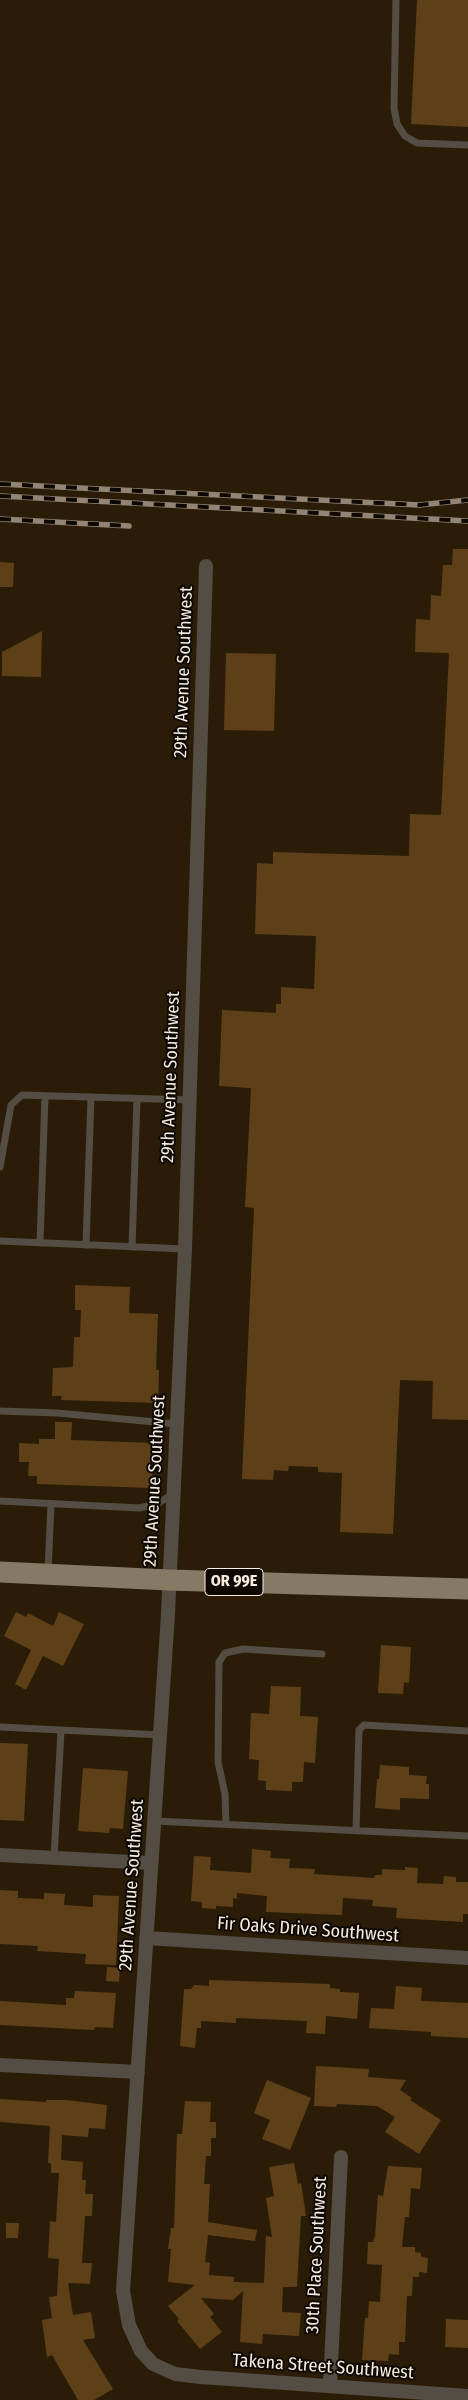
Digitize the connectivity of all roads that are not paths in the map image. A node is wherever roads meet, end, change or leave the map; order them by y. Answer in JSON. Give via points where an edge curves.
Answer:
{"nodes":[{"id":1,"x":396,"y":0,"type":"edge"},
{"id":2,"x":468,"y":145,"type":"edge"},
{"id":3,"x":206,"y":566,"type":"dead end"},
{"id":4,"x":45,"y":1096,"type":"junction"},
{"id":5,"x":91,"y":1097,"type":"junction"},
{"id":6,"x":137,"y":1099,"type":"junction"},
{"id":7,"x":189,"y":1100,"type":"junction"},
{"id":8,"x":0,"y":1167,"type":"edge"},
{"id":9,"x":0,"y":1241,"type":"edge"},
{"id":10,"x":40,"y":1243,"type":"junction"},
{"id":11,"x":86,"y":1245,"type":"junction"},
{"id":12,"x":132,"y":1247,"type":"junction"},
{"id":13,"x":185,"y":1249,"type":"junction"},
{"id":14,"x":0,"y":1411,"type":"edge"},
{"id":15,"x":176,"y":1424,"type":"junction"},
{"id":16,"x":174,"y":1494,"type":"junction"},
{"id":17,"x":0,"y":1501,"type":"edge"},
{"id":18,"x":51,"y":1504,"type":"junction"},
{"id":19,"x":0,"y":1572,"type":"edge"},
{"id":20,"x":48,"y":1574,"type":"junction"},
{"id":21,"x":169,"y":1580,"type":"junction"},
{"id":22,"x":468,"y":1589,"type":"edge"},
{"id":23,"x":322,"y":1654,"type":"dead end"},
{"id":24,"x":0,"y":1727,"type":"edge"},
{"id":25,"x":61,"y":1731,"type":"junction"},
{"id":26,"x":468,"y":1731,"type":"edge"},
{"id":27,"x":161,"y":1735,"type":"junction"},
{"id":28,"x":156,"y":1821,"type":"junction"},
{"id":29,"x":226,"y":1824,"type":"junction"},
{"id":30,"x":356,"y":1831,"type":"junction"},
{"id":31,"x":468,"y":1836,"type":"edge"},
{"id":32,"x":0,"y":1855,"type":"edge"},
{"id":33,"x":54,"y":1858,"type":"junction"},
{"id":34,"x":151,"y":1863,"type":"junction"},
{"id":35,"x":146,"y":1938,"type":"junction"},
{"id":36,"x":468,"y":1958,"type":"edge"},
{"id":37,"x":0,"y":2064,"type":"edge"},
{"id":38,"x":138,"y":2072,"type":"junction"},
{"id":39,"x":341,"y":2157,"type":"dead end"},
{"id":40,"x":175,"y":2374,"type":"joint"},
{"id":41,"x":330,"y":2385,"type":"junction"},
{"id":42,"x":468,"y":2396,"type":"edge"}],
"edges":[{"from":1,"to":2,"type":"lane","via":[[394,108],[397,124],[405,136],[417,143]]},
{"from":3,"to":7,"type":"street","name":"29th Avenue Southwest"},
{"from":4,"to":5,"type":"lane"},
{"from":4,"to":8,"type":"lane","via":[[22,1095],[11,1105]]},
{"from":4,"to":10,"type":"lane"},
{"from":5,"to":6,"type":"lane"},
{"from":5,"to":11,"type":"lane"},
{"from":6,"to":7,"type":"lane"},
{"from":6,"to":12,"type":"lane"},
{"from":7,"to":13,"type":"street","name":"29th Avenue Southwest"},
{"from":9,"to":10,"type":"lane"},
{"from":10,"to":11,"type":"lane"},
{"from":11,"to":12,"type":"lane"},
{"from":12,"to":13,"type":"lane"},
{"from":13,"to":15,"type":"street","name":"29th Avenue Southwest"},
{"from":14,"to":15,"type":"lane"},
{"from":15,"to":16,"type":"street","name":"29th Avenue Southwest"},
{"from":16,"to":18,"type":"lane","via":[[157,1504],[139,1508]]},
{"from":16,"to":21,"type":"street","name":"29th Avenue Southwest"},
{"from":17,"to":18,"type":"lane"},
{"from":18,"to":20,"type":"lane"},
{"from":19,"to":20,"type":"main road","number":"OR 99E"},
{"from":20,"to":21,"type":"main road","number":"OR 99E"},
{"from":21,"to":22,"type":"main road","number":"OR 99E"},
{"from":21,"to":27,"type":"street","name":"29th Avenue Southwest"},
{"from":23,"to":29,"type":"lane","via":[[243,1648],[225,1652],[219,1662],[218,1762],[225,1794]]},
{"from":24,"to":25,"type":"lane"},
{"from":25,"to":27,"type":"lane"},
{"from":25,"to":33,"type":"lane"},
{"from":26,"to":30,"type":"lane","via":[[364,1725],[359,1730]]},
{"from":27,"to":28,"type":"street","name":"29th Avenue Southwest"},
{"from":28,"to":29,"type":"lane"},
{"from":28,"to":34,"type":"street","name":"29th Avenue Southwest"},
{"from":29,"to":30,"type":"lane"},
{"from":30,"to":31,"type":"lane"},
{"from":32,"to":33,"type":"street"},
{"from":33,"to":34,"type":"street"},
{"from":34,"to":35,"type":"street","name":"29th Avenue Southwest"},
{"from":35,"to":36,"type":"street","name":"Fir Oaks Drive Southwest"},
{"from":35,"to":38,"type":"street","name":"29th Avenue Southwest"},
{"from":37,"to":38,"type":"street"},
{"from":38,"to":40,"type":"street","name":"29th Avenue Southwest","via":[[123,2292],[129,2324],[141,2351],[153,2364]]},
{"from":39,"to":41,"type":"street","name":"30th Place Southwest"},
{"from":40,"to":41,"type":"street","name":"Takena Street Southwest"},
{"from":41,"to":42,"type":"street","name":"Takena Street Southwest"}]}
